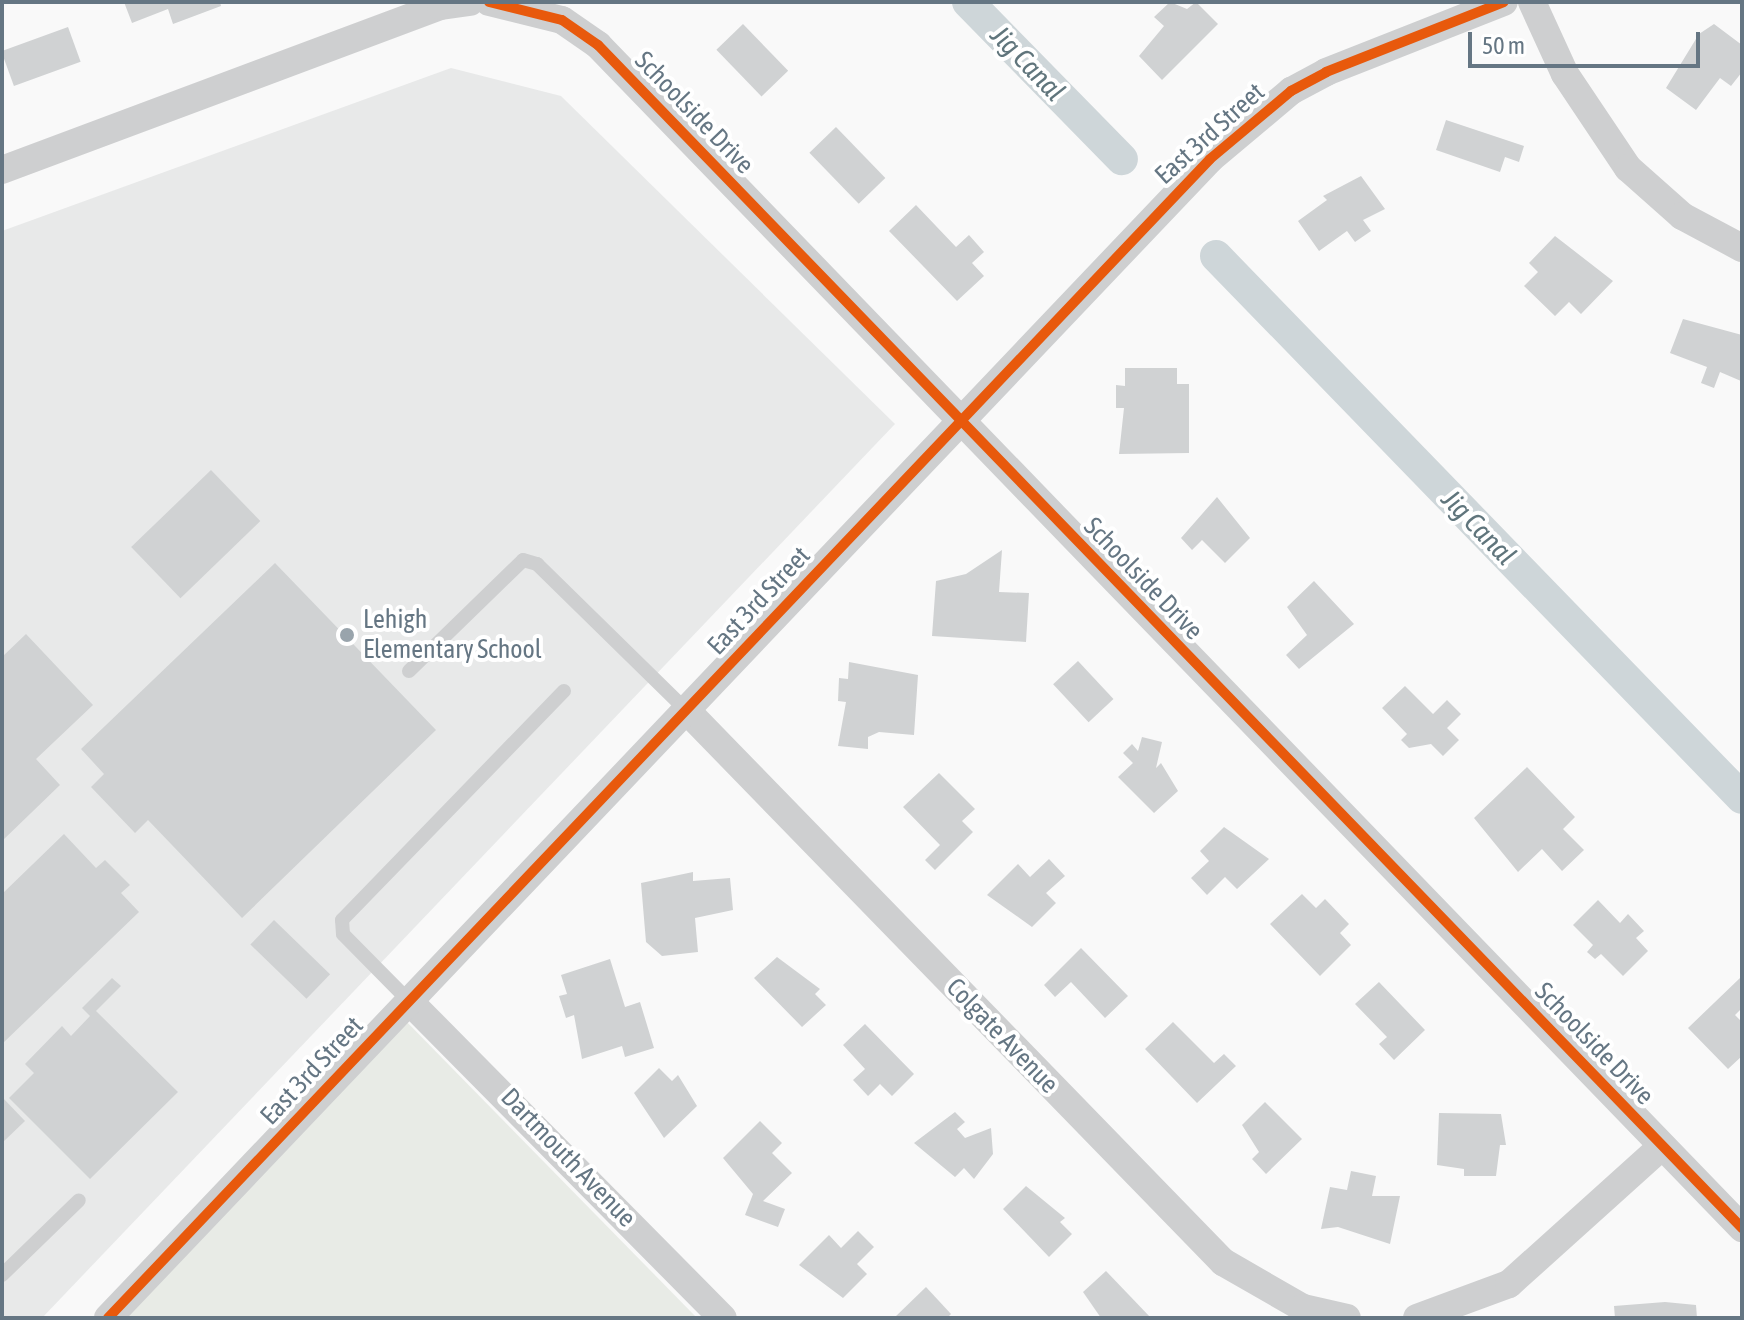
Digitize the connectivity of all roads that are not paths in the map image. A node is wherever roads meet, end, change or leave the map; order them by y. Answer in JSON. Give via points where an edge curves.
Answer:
{"nodes":[{"id":1,"x":470,"y":2,"type":"edge"},
{"id":2,"x":489,"y":2,"type":"edge"},
{"id":3,"x":1504,"y":2,"type":"edge"},
{"id":4,"x":1532,"y":2,"type":"edge"},
{"id":5,"x":2,"y":170,"type":"edge"},
{"id":6,"x":1742,"y":248,"type":"edge"},
{"id":7,"x":959,"y":421,"type":"junction"},
{"id":8,"x":409,"y":671,"type":"dead end"},
{"id":9,"x":564,"y":691,"type":"dead end"},
{"id":10,"x":687,"y":711,"type":"junction"},
{"id":11,"x":409,"y":1001,"type":"junction"},
{"id":12,"x":1662,"y":1146,"type":"junction"},
{"id":13,"x":79,"y":1200,"type":"dead end"},
{"id":14,"x":1742,"y":1228,"type":"edge"},
{"id":15,"x":2,"y":1275,"type":"edge"},
{"id":16,"x":108,"y":1318,"type":"edge"},
{"id":17,"x":723,"y":1318,"type":"edge"},
{"id":18,"x":1347,"y":1318,"type":"edge"},
{"id":19,"x":1417,"y":1318,"type":"edge"}],
"edges":[{"from":1,"to":5,"type":"street","via":[[441,6]]},
{"from":2,"to":7,"type":"street","name":"Schoolside Drive","via":[[562,20],[598,45]]},
{"from":3,"to":7,"type":"street","name":"East 3rd Street","via":[[1326,72],[1248,124]]},
{"from":4,"to":6,"type":"street","via":[[1565,74],[1628,168],[1682,216]]},
{"from":7,"to":10,"type":"street","name":"East 3rd Street"},
{"from":7,"to":12,"type":"street","name":"Schoolside Drive"},
{"from":8,"to":10,"type":"lane","via":[[523,560],[537,564]]},
{"from":9,"to":11,"type":"lane","via":[[342,920],[343,934]]},
{"from":10,"to":11,"type":"street","name":"East 3rd Street"},
{"from":10,"to":18,"type":"street","name":"Colgate Avenue","via":[[1223,1262],[1303,1308]]},
{"from":11,"to":16,"type":"street","name":"East 3rd Street"},
{"from":11,"to":17,"type":"street","name":"Dartmouth Avenue"},
{"from":12,"to":14,"type":"street","name":"Schoolside Drive"},
{"from":12,"to":19,"type":"street","via":[[1509,1284]]},
{"from":13,"to":15,"type":"lane"}]}
